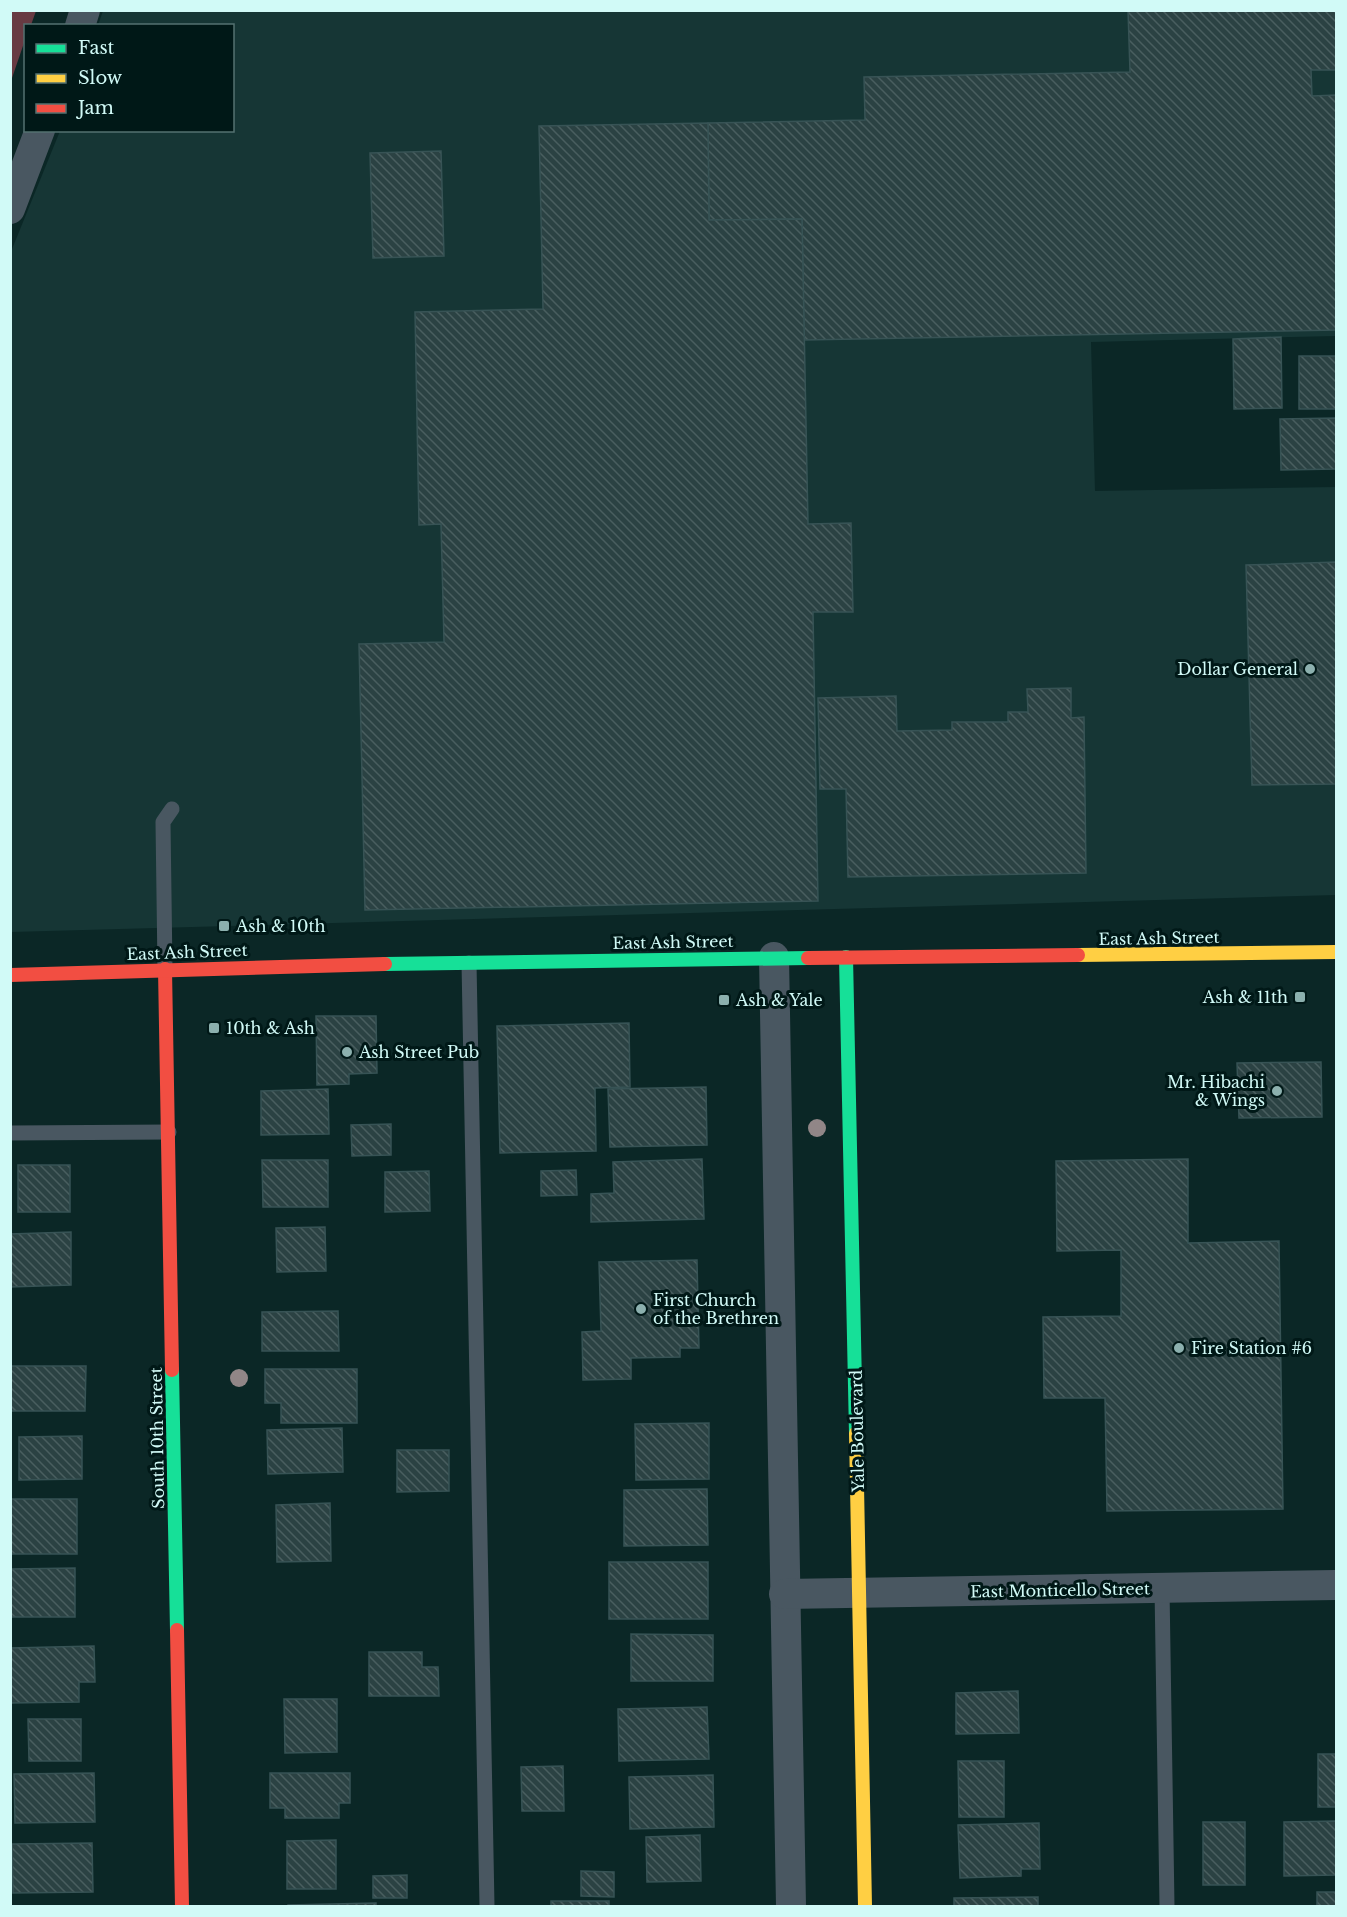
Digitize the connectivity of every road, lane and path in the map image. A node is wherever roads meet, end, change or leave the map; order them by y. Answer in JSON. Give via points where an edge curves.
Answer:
{"nodes":[{"id":1,"x":39,"y":132,"type":"edge"},
{"id":2,"x":10,"y":209,"type":"edge"},
{"id":3,"x":172,"y":809,"type":"dead end"},
{"id":4,"x":1336,"y":952,"type":"edge"},
{"id":5,"x":774,"y":957,"type":"junction"},
{"id":6,"x":846,"y":957,"type":"junction"},
{"id":7,"x":469,"y":963,"type":"junction"},
{"id":8,"x":165,"y":969,"type":"junction"},
{"id":9,"x":10,"y":975,"type":"edge"},
{"id":10,"x":169,"y":1132,"type":"junction"},
{"id":11,"x":10,"y":1133,"type":"edge"},
{"id":12,"x":1336,"y":1585,"type":"edge"},
{"id":13,"x":1162,"y":1588,"type":"junction"},
{"id":14,"x":784,"y":1594,"type":"junction"},
{"id":15,"x":860,"y":1594,"type":"junction"},
{"id":16,"x":182,"y":1906,"type":"edge"},
{"id":17,"x":487,"y":1906,"type":"edge"},
{"id":18,"x":791,"y":1906,"type":"edge"},
{"id":19,"x":865,"y":1906,"type":"edge"},
{"id":20,"x":1167,"y":1906,"type":"edge"}],
"edges":[{"from":1,"to":2,"type":"street"},
{"from":3,"to":8,"type":"lane","via":[[163,822],[162,835]]},
{"from":4,"to":6,"type":"street","name":"East Ash Street"},
{"from":5,"to":6,"type":"street","name":"East Ash Street"},
{"from":5,"to":7,"type":"street","name":"East Ash Street"},
{"from":5,"to":14,"type":"street"},
{"from":6,"to":15,"type":"street","name":"Yale Boulevard"},
{"from":7,"to":8,"type":"street","name":"East Ash Street"},
{"from":7,"to":17,"type":"lane"},
{"from":8,"to":9,"type":"street","name":"East Ash Street"},
{"from":8,"to":10,"type":"street","name":"South 10th Street"},
{"from":10,"to":11,"type":"lane"},
{"from":10,"to":16,"type":"street","name":"South 10th Street"},
{"from":12,"to":13,"type":"street","name":"East Monticello Street"},
{"from":13,"to":15,"type":"street","name":"East Monticello Street"},
{"from":13,"to":20,"type":"lane"},
{"from":14,"to":15,"type":"street","name":"East Monticello Street"},
{"from":14,"to":18,"type":"street"},
{"from":15,"to":19,"type":"street","name":"Yale Boulevard"}]}
